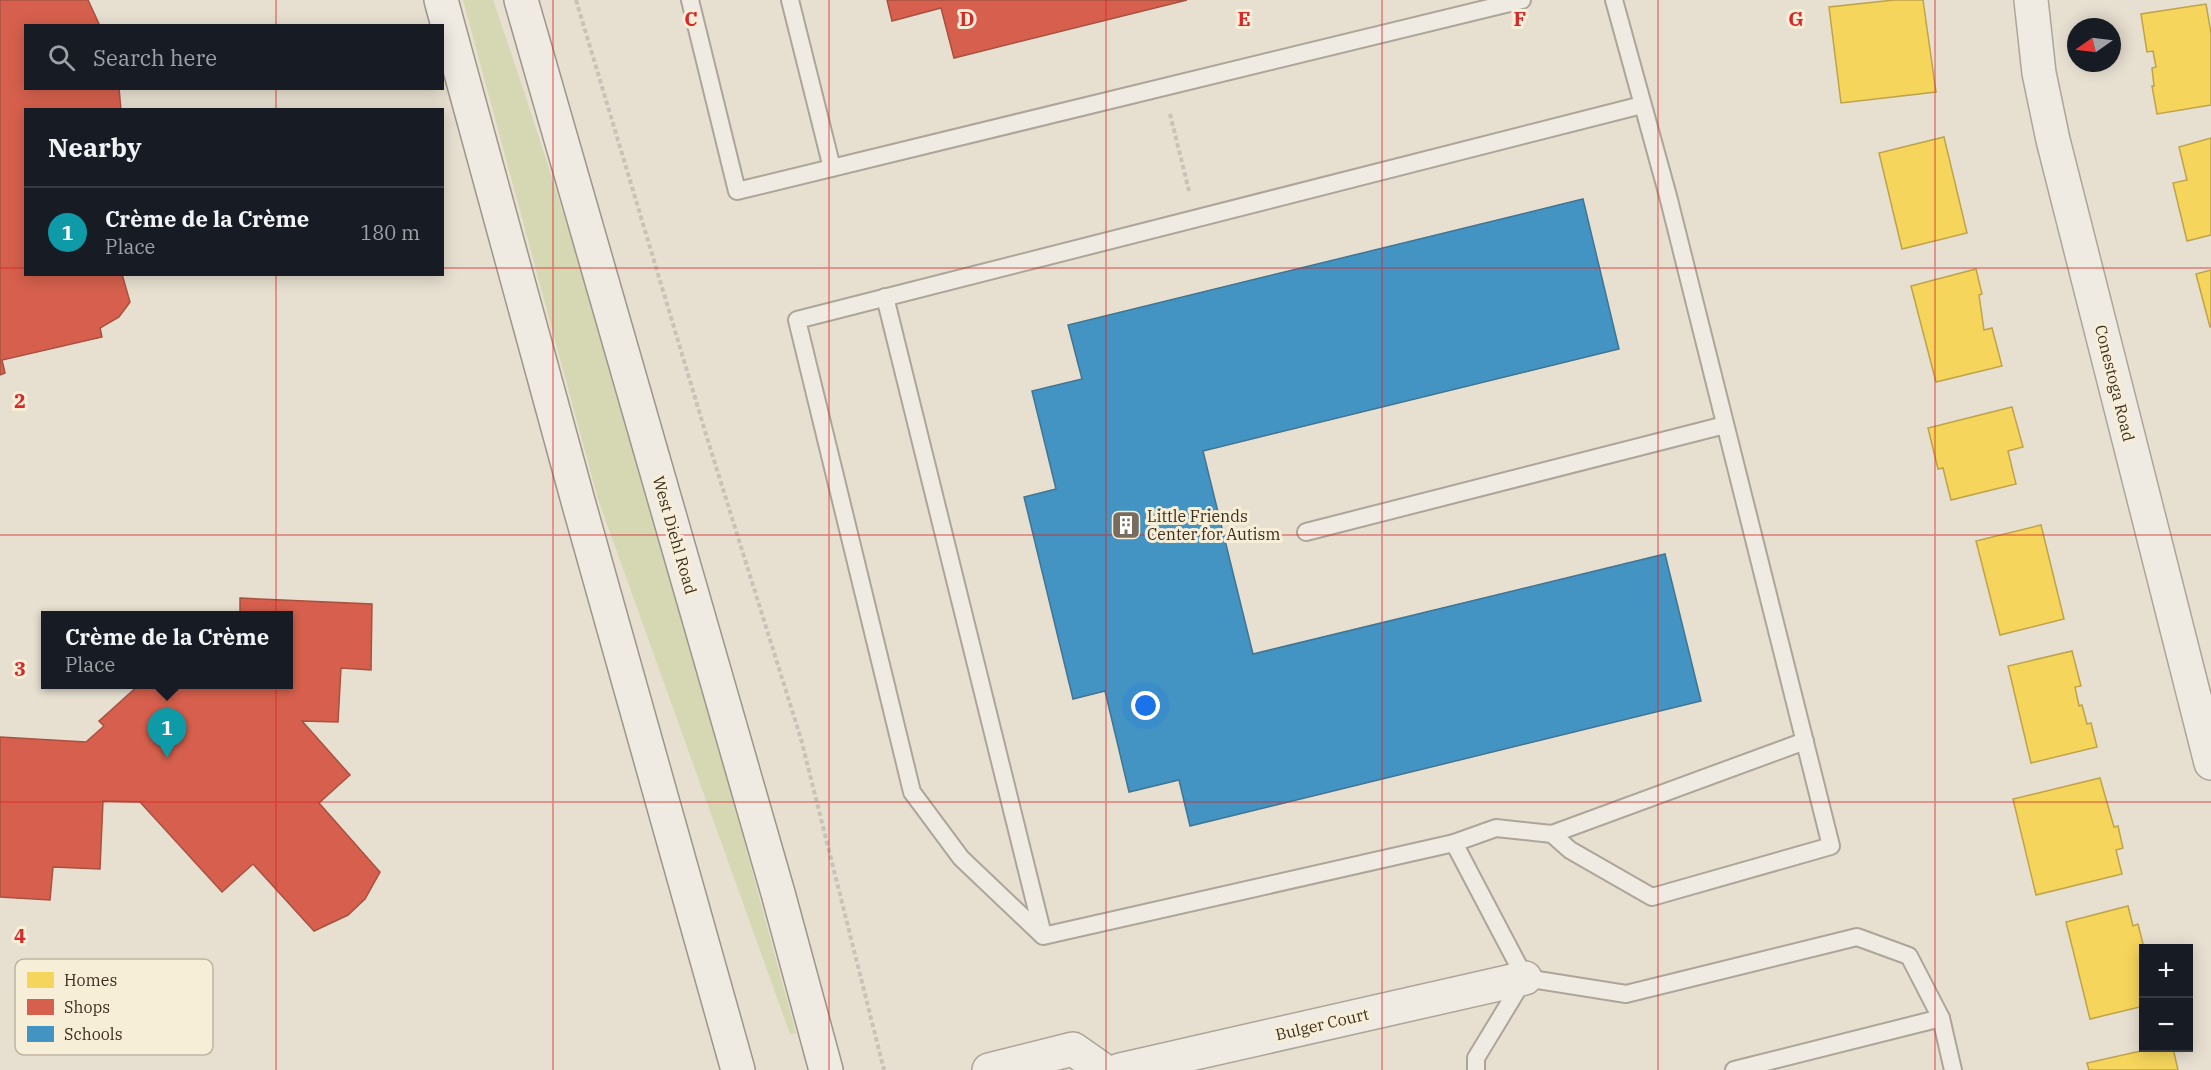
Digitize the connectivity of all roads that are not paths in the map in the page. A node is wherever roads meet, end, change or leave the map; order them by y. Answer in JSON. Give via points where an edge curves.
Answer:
{"nodes":[{"id":1,"x":441,"y":0,"type":"edge"},
{"id":2,"x":521,"y":0,"type":"edge"},
{"id":3,"x":690,"y":0,"type":"edge"},
{"id":4,"x":790,"y":0,"type":"edge"},
{"id":5,"x":1614,"y":0,"type":"edge"},
{"id":6,"x":2031,"y":0,"type":"edge"},
{"id":7,"x":1513,"y":1,"type":"edge"},
{"id":8,"x":1642,"y":105,"type":"junction"},
{"id":9,"x":831,"y":168,"type":"junction"},
{"id":10,"x":885,"y":297,"type":"junction"},
{"id":11,"x":1725,"y":424,"type":"junction"},
{"id":12,"x":1306,"y":532,"type":"dead end"},
{"id":13,"x":1805,"y":741,"type":"junction"},
{"id":14,"x":2211,"y":763,"type":"edge"},
{"id":15,"x":1552,"y":834,"type":"junction"},
{"id":16,"x":1454,"y":843,"type":"junction"},
{"id":17,"x":1043,"y":936,"type":"junction"},
{"id":18,"x":1525,"y":978,"type":"junction"},
{"id":19,"x":1941,"y":1018,"type":"junction"},
{"id":20,"x":738,"y":1070,"type":"edge"},
{"id":21,"x":826,"y":1070,"type":"edge"},
{"id":22,"x":989,"y":1070,"type":"edge"},
{"id":23,"x":1103,"y":1070,"type":"edge"},
{"id":24,"x":1120,"y":1070,"type":"edge"},
{"id":25,"x":1476,"y":1070,"type":"edge"},
{"id":26,"x":1734,"y":1070,"type":"edge"},
{"id":27,"x":1953,"y":1070,"type":"edge"}],
"edges":[{"from":1,"to":20,"type":"street"},
{"from":2,"to":21,"type":"street","name":"West Diehl Road"},
{"from":3,"to":9,"type":"lane","via":[[737,191]]},
{"from":4,"to":9,"type":"lane"},
{"from":5,"to":8,"type":"lane"},
{"from":6,"to":14,"type":"street","name":"Conestoga Road","via":[[2039,73],[2053,140]]},
{"from":7,"to":9,"type":"lane"},
{"from":8,"to":10,"type":"lane"},
{"from":8,"to":11,"type":"lane"},
{"from":10,"to":17,"type":"lane"},
{"from":10,"to":17,"type":"lane","via":[[796,320],[909,780],[912,792],[961,858]]},
{"from":11,"to":12,"type":"lane"},
{"from":11,"to":13,"type":"lane"},
{"from":13,"to":15,"type":"lane"},
{"from":13,"to":15,"type":"lane","via":[[1831,846],[1652,897],[1570,850]]},
{"from":15,"to":16,"type":"lane","via":[[1496,828]]},
{"from":16,"to":17,"type":"lane"},
{"from":16,"to":18,"type":"lane"},
{"from":18,"to":19,"type":"lane","via":[[1626,994],[1857,937],[1909,956]]},
{"from":18,"to":24,"type":"street","name":"Bulger Court"},
{"from":18,"to":25,"type":"lane","via":[[1476,1058]]},
{"from":19,"to":26,"type":"lane"},
{"from":19,"to":27,"type":"lane"},
{"from":22,"to":23,"type":"street","via":[[1073,1049]]}]}
